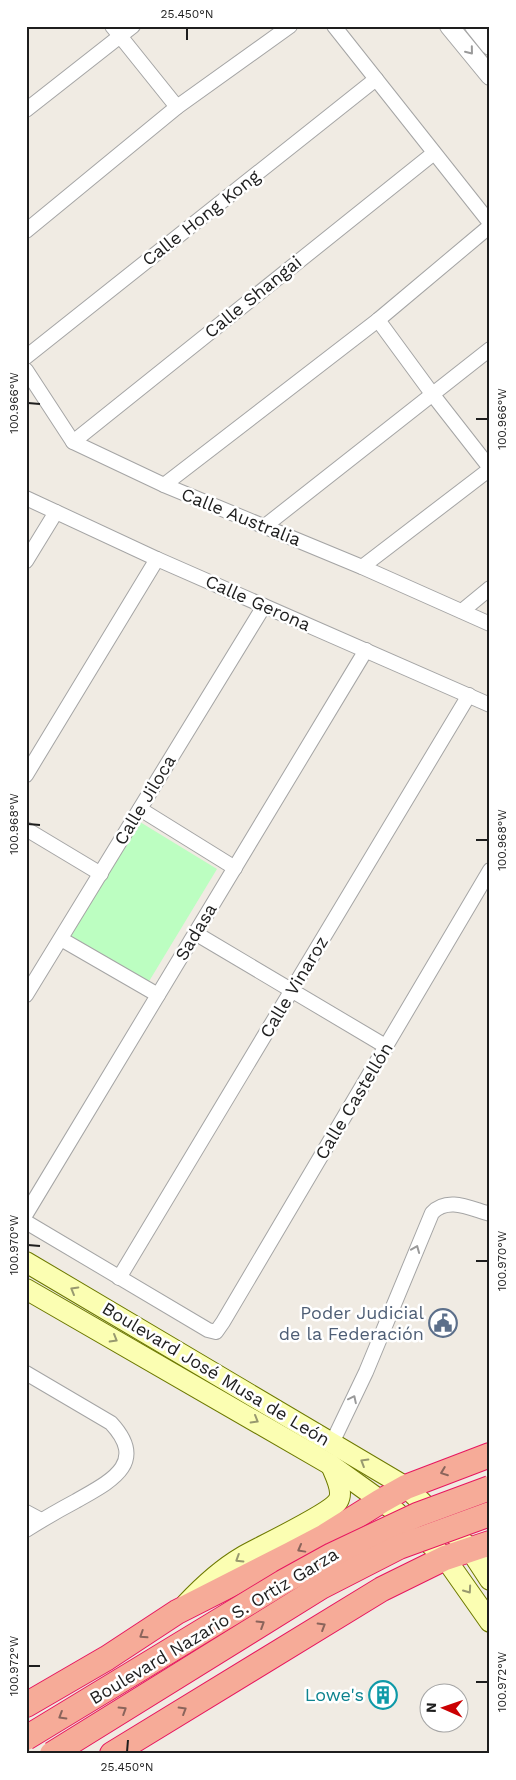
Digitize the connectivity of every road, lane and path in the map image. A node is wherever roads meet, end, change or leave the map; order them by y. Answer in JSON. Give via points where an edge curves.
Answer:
{"nodes":[{"id":1,"x":133,"y":26,"type":"edge"},
{"id":2,"x":290,"y":26,"type":"edge"},
{"id":3,"x":334,"y":26,"type":"edge"},
{"id":4,"x":449,"y":26,"type":"edge"},
{"id":5,"x":474,"y":26,"type":"edge"},
{"id":6,"x":116,"y":31,"type":"edge"},
{"id":7,"x":490,"y":46,"type":"edge"},
{"id":8,"x":490,"y":76,"type":"edge"},
{"id":9,"x":376,"y":79,"type":"junction"},
{"id":10,"x":177,"y":107,"type":"junction"},
{"id":11,"x":26,"y":110,"type":"edge"},
{"id":12,"x":434,"y":153,"type":"junction"},
{"id":13,"x":490,"y":224,"type":"edge"},
{"id":14,"x":26,"y":231,"type":"edge"},
{"id":15,"x":378,"y":320,"type":"junction"},
{"id":16,"x":490,"y":349,"type":"edge"},
{"id":17,"x":26,"y":357,"type":"edge"},
{"id":18,"x":26,"y":370,"type":"edge"},
{"id":19,"x":433,"y":395,"type":"junction"},
{"id":20,"x":73,"y":442,"type":"junction"},
{"id":21,"x":490,"y":468,"type":"edge"},
{"id":22,"x":164,"y":485,"type":"junction"},
{"id":23,"x":26,"y":498,"type":"edge"},
{"id":24,"x":56,"y":512,"type":"junction"},
{"id":25,"x":264,"y":526,"type":"junction"},
{"id":26,"x":157,"y":558,"type":"junction"},
{"id":27,"x":26,"y":561,"type":"edge"},
{"id":28,"x":362,"y":567,"type":"junction"},
{"id":29,"x":490,"y":588,"type":"edge"},
{"id":30,"x":264,"y":606,"type":"junction"},
{"id":31,"x":462,"y":611,"type":"junction"},
{"id":32,"x":490,"y":624,"type":"edge"},
{"id":33,"x":366,"y":650,"type":"junction"},
{"id":34,"x":469,"y":695,"type":"junction"},
{"id":35,"x":490,"y":705,"type":"edge"},
{"id":36,"x":26,"y":775,"type":"edge"},
{"id":37,"x":140,"y":809,"type":"junction"},
{"id":38,"x":26,"y":829,"type":"edge"},
{"id":39,"x":234,"y":868,"type":"junction"},
{"id":40,"x":490,"y":870,"type":"edge"},
{"id":41,"x":101,"y":874,"type":"junction"},
{"id":42,"x":195,"y":933,"type":"junction"},
{"id":43,"x":60,"y":939,"type":"junction"},
{"id":44,"x":292,"y":990,"type":"junction"},
{"id":45,"x":26,"y":995,"type":"edge"},
{"id":46,"x":158,"y":995,"type":"junction"},
{"id":47,"x":387,"y":1047,"type":"junction"},
{"id":48,"x":26,"y":1214,"type":"edge"},
{"id":49,"x":490,"y":1214,"type":"edge"},
{"id":50,"x":26,"y":1222,"type":"edge"},
{"id":51,"x":26,"y":1262,"type":"edge"},
{"id":52,"x":119,"y":1278,"type":"junction"},
{"id":53,"x":26,"y":1289,"type":"edge"},
{"id":54,"x":26,"y":1373,"type":"edge"},
{"id":55,"x":332,"y":1443,"type":"junction"},
{"id":56,"x":490,"y":1455,"type":"edge"},
{"id":57,"x":332,"y":1465,"type":"junction"},
{"id":58,"x":490,"y":1477,"type":"edge"},
{"id":59,"x":406,"y":1487,"type":"junction"},
{"id":60,"x":490,"y":1488,"type":"edge"},
{"id":61,"x":381,"y":1501,"type":"junction"},
{"id":62,"x":26,"y":1512,"type":"edge"},
{"id":63,"x":490,"y":1514,"type":"edge"},
{"id":64,"x":41,"y":1520,"type":"junction"},
{"id":65,"x":26,"y":1530,"type":"edge"},
{"id":66,"x":326,"y":1536,"type":"junction"},
{"id":67,"x":479,"y":1546,"type":"edge"},
{"id":68,"x":445,"y":1558,"type":"junction"},
{"id":69,"x":490,"y":1580,"type":"edge"},
{"id":70,"x":382,"y":1589,"type":"junction"},
{"id":71,"x":177,"y":1612,"type":"junction"},
{"id":72,"x":490,"y":1622,"type":"edge"},
{"id":73,"x":26,"y":1706,"type":"edge"},
{"id":74,"x":26,"y":1738,"type":"edge"},
{"id":75,"x":52,"y":1754,"type":"edge"},
{"id":76,"x":112,"y":1754,"type":"edge"}],
"edges":[{"from":1,"to":6,"type":"street"},
{"from":2,"to":10,"type":"street"},
{"from":3,"to":9,"type":"street"},
{"from":4,"to":8,"type":"street","one_way":true},
{"from":5,"to":7,"type":"street"},
{"from":6,"to":10,"type":"street"},
{"from":6,"to":11,"type":"street"},
{"from":9,"to":12,"type":"street"},
{"from":9,"to":17,"type":"street","name":"Calle Hong Kong"},
{"from":10,"to":14,"type":"street"},
{"from":12,"to":13,"type":"street"},
{"from":12,"to":20,"type":"street","name":"Calle Shangai"},
{"from":13,"to":15,"type":"street"},
{"from":15,"to":19,"type":"street"},
{"from":15,"to":22,"type":"street"},
{"from":16,"to":19,"type":"street"},
{"from":18,"to":20,"type":"street"},
{"from":19,"to":21,"type":"street"},
{"from":19,"to":25,"type":"street"},
{"from":20,"to":22,"type":"street","name":"Calle Australia"},
{"from":21,"to":28,"type":"street"},
{"from":22,"to":25,"type":"street","name":"Calle Australia"},
{"from":23,"to":24,"type":"street","name":"Calle Gerona"},
{"from":24,"to":26,"type":"street","name":"Calle Gerona"},
{"from":24,"to":27,"type":"street"},
{"from":25,"to":28,"type":"street","name":"Calle Australia"},
{"from":26,"to":30,"type":"street","name":"Calle Gerona"},
{"from":26,"to":36,"type":"street"},
{"from":28,"to":31,"type":"street","name":"Calle Australia"},
{"from":29,"to":31,"type":"street"},
{"from":30,"to":33,"type":"street","name":"Calle Gerona"},
{"from":30,"to":37,"type":"street","name":"Calle Jiloca"},
{"from":31,"to":32,"type":"street","name":"Calle Australia"},
{"from":33,"to":34,"type":"street","name":"Calle Gerona"},
{"from":33,"to":39,"type":"street","name":"Sadasa"},
{"from":34,"to":35,"type":"street","name":"Calle Gerona"},
{"from":34,"to":44,"type":"street","name":"Calle Vinaroz"},
{"from":37,"to":39,"type":"street"},
{"from":37,"to":41,"type":"street","name":"Calle Jiloca"},
{"from":38,"to":41,"type":"street"},
{"from":39,"to":42,"type":"street","name":"Sadasa"},
{"from":40,"to":47,"type":"street","name":"Calle Castellón"},
{"from":41,"to":43,"type":"street","name":"Calle Jiloca"},
{"from":42,"to":44,"type":"street"},
{"from":42,"to":46,"type":"street","name":"Sadasa"},
{"from":43,"to":45,"type":"street","name":"Calle Jiloca"},
{"from":43,"to":46,"type":"street"},
{"from":44,"to":47,"type":"street"},
{"from":44,"to":52,"type":"street","name":"Calle Vinaroz"},
{"from":46,"to":48,"type":"street","name":"Sadasa"},
{"from":47,"to":52,"type":"street","name":"Calle Castellón","via":[[216,1332]]},
{"from":55,"to":49,"type":"street","one_way":true,"via":[[366,1372],[432,1213],[443,1205],[454,1204]]},
{"from":50,"to":52,"type":"street"},
{"from":55,"to":51,"type":"main road","name":"Boulevard José Musa de León","one_way":true},
{"from":53,"to":57,"type":"main road","name":"Boulevard José Musa de León","one_way":true},
{"from":54,"to":64,"type":"street","via":[[111,1423],[126,1447],[126,1460],[111,1481]]},
{"from":59,"to":55,"type":"main road","name":"Boulevard José Musa de León","one_way":true},
{"from":56,"to":59,"type":"highway","one_way":true},
{"from":57,"to":61,"type":"main road","name":"Boulevard José Musa de León"},
{"from":57,"to":71,"type":"main road","one_way":true,"via":[[340,1490],[335,1505],[241,1558],[212,1578]]},
{"from":58,"to":63,"type":"highway"},
{"from":59,"to":61,"type":"highway"},
{"from":59,"to":67,"type":"main road","name":"Boulevard José Musa de León"},
{"from":60,"to":74,"type":"highway","name":"Boulevard Nazario S. Ortiz Garza","one_way":true,"bridge":true,"via":[[417,1515],[332,1555]]},
{"from":61,"to":66,"type":"highway"},
{"from":61,"to":68,"type":"main road","name":"Boulevard José Musa de León"},
{"from":62,"to":64,"type":"street"},
{"from":75,"to":63,"type":"highway","name":"Boulevard Nazario S. Ortiz Garza","one_way":true,"bridge":true,"via":[[321,1587],[399,1547]]},
{"from":64,"to":65,"type":"street"},
{"from":66,"to":70,"type":"highway","via":[[351,1537],[373,1552],[379,1563]]},
{"from":66,"to":71,"type":"highway","one_way":true},
{"from":67,"to":68,"type":"highway"},
{"from":67,"to":69,"type":"main road","name":"Boulevard José Musa de León"},
{"from":68,"to":70,"type":"highway"},
{"from":68,"to":72,"type":"main road","name":"Boulevard José Musa de León","one_way":true},
{"from":76,"to":70,"type":"highway","one_way":true},
{"from":71,"to":73,"type":"highway","one_way":true}]}
